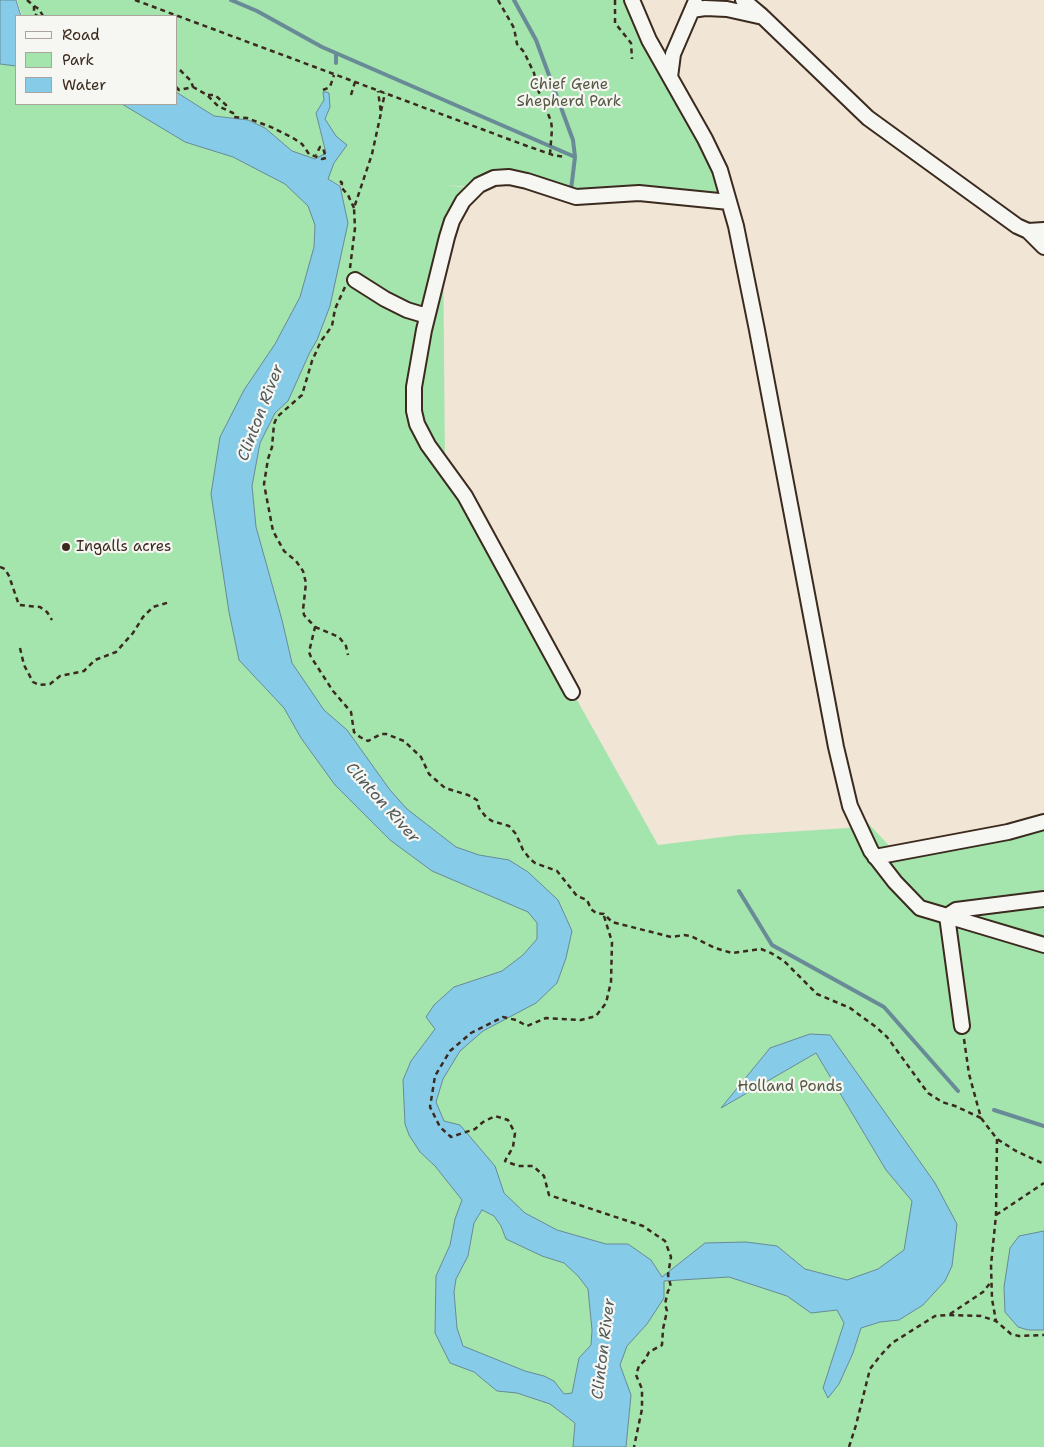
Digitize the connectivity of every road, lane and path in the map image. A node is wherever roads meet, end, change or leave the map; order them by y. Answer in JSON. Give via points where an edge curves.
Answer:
{"nodes":[{"id":1,"x":27,"y":0,"type":"edge"},
{"id":2,"x":135,"y":0,"type":"edge"},
{"id":3,"x":498,"y":0,"type":"edge"},
{"id":4,"x":615,"y":0,"type":"edge"},
{"id":5,"x":632,"y":0,"type":"edge"},
{"id":6,"x":744,"y":0,"type":"edge"},
{"id":7,"x":694,"y":5,"type":"edge"},
{"id":8,"x":34,"y":6,"type":"junction"},
{"id":9,"x":36,"y":15,"type":"edge"},
{"id":10,"x":42,"y":15,"type":"edge"},
{"id":11,"x":175,"y":15,"type":"edge"},
{"id":12,"x":178,"y":16,"type":"edge"},
{"id":13,"x":763,"y":17,"type":"junction"},
{"id":14,"x":632,"y":59,"type":"dead end"},
{"id":15,"x":180,"y":70,"type":"dead end"},
{"id":16,"x":334,"y":74,"type":"junction"},
{"id":17,"x":670,"y":77,"type":"junction"},
{"id":18,"x":355,"y":82,"type":"junction"},
{"id":19,"x":193,"y":87,"type":"junction"},
{"id":20,"x":178,"y":89,"type":"edge"},
{"id":21,"x":323,"y":90,"type":"dead end"},
{"id":22,"x":378,"y":91,"type":"junction"},
{"id":23,"x":385,"y":93,"type":"junction"},
{"id":24,"x":351,"y":94,"type":"dead end"},
{"id":25,"x":207,"y":95,"type":"junction"},
{"id":26,"x":226,"y":109,"type":"junction"},
{"id":27,"x":381,"y":113,"type":"junction"},
{"id":28,"x":550,"y":154,"type":"junction"},
{"id":29,"x":316,"y":155,"type":"junction"},
{"id":30,"x":565,"y":157,"type":"dead end"},
{"id":31,"x":340,"y":181,"type":"dead end"},
{"id":32,"x":729,"y":202,"type":"junction"},
{"id":33,"x":354,"y":208,"type":"junction"},
{"id":34,"x":1044,"y":230,"type":"edge"},
{"id":35,"x":1028,"y":231,"type":"junction"},
{"id":36,"x":1044,"y":247,"type":"edge"},
{"id":37,"x":350,"y":279,"type":"junction"},
{"id":38,"x":427,"y":316,"type":"junction"},
{"id":39,"x":0,"y":567,"type":"edge"},
{"id":40,"x":170,"y":602,"type":"dead end"},
{"id":41,"x":52,"y":620,"type":"dead end"},
{"id":42,"x":315,"y":627,"type":"junction"},
{"id":43,"x":20,"y":648,"type":"dead end"},
{"id":44,"x":348,"y":655,"type":"dead end"},
{"id":45,"x":572,"y":692,"type":"dead end"},
{"id":46,"x":1044,"y":822,"type":"edge"},
{"id":47,"x":875,"y":857,"type":"junction"},
{"id":48,"x":1044,"y":899,"type":"edge"},
{"id":49,"x":604,"y":914,"type":"junction"},
{"id":50,"x":947,"y":916,"type":"junction"},
{"id":51,"x":1044,"y":945,"type":"edge"},
{"id":52,"x":962,"y":1026,"type":"joint"},
{"id":53,"x":981,"y":1118,"type":"junction"},
{"id":54,"x":997,"y":1139,"type":"junction"},
{"id":55,"x":1044,"y":1164,"type":"edge"},
{"id":56,"x":1044,"y":1183,"type":"edge"},
{"id":57,"x":996,"y":1215,"type":"junction"},
{"id":58,"x":992,"y":1281,"type":"junction"},
{"id":59,"x":949,"y":1315,"type":"junction"},
{"id":60,"x":996,"y":1321,"type":"junction"},
{"id":61,"x":1044,"y":1335,"type":"edge"},
{"id":62,"x":634,"y":1447,"type":"edge"},
{"id":63,"x":849,"y":1447,"type":"edge"}],
"edges":[{"from":1,"to":8,"type":"path"},
{"from":2,"to":11,"type":"path"},
{"from":3,"to":28,"type":"path","via":[[534,73],[551,121]]},
{"from":4,"to":14,"type":"path","via":[[615,23],[631,43]]},
{"from":5,"to":17,"type":"lane"},
{"from":6,"to":13,"type":"lane"},
{"from":7,"to":13,"type":"lane"},
{"from":7,"to":17,"type":"lane","via":[[673,54]]},
{"from":8,"to":9,"type":"path"},
{"from":8,"to":10,"type":"path"},
{"from":12,"to":16,"type":"path"},
{"from":13,"to":35,"type":"lane","via":[[868,118]]},
{"from":15,"to":19,"type":"path","via":[[192,81]]},
{"from":16,"to":18,"type":"path"},
{"from":16,"to":21,"type":"path","via":[[330,87]]},
{"from":17,"to":32,"type":"lane","via":[[720,170]]},
{"from":18,"to":22,"type":"path"},
{"from":18,"to":24,"type":"path"},
{"from":19,"to":20,"type":"path"},
{"from":19,"to":25,"type":"path"},
{"from":22,"to":23,"type":"path"},
{"from":22,"to":27,"type":"path"},
{"from":23,"to":27,"type":"path"},
{"from":23,"to":28,"type":"path"},
{"from":25,"to":26,"type":"path"},
{"from":25,"to":26,"type":"path","via":[[215,95]]},
{"from":26,"to":29,"type":"path","via":[[233,113],[233,117],[247,118],[293,138],[309,154]]},
{"from":27,"to":33,"type":"path","via":[[372,154]]},
{"from":28,"to":30,"type":"path"},
{"from":29,"to":29,"type":"path","via":[[320,147],[326,158],[322,159]]},
{"from":31,"to":33,"type":"path"},
{"from":32,"to":38,"type":"lane","via":[[639,193],[576,197],[527,181],[494,178],[479,185],[463,201],[452,221]]},
{"from":32,"to":47,"type":"lane","via":[[755,321],[836,747],[850,806]]},
{"from":33,"to":37,"type":"path"},
{"from":34,"to":35,"type":"lane"},
{"from":35,"to":36,"type":"lane"},
{"from":37,"to":38,"type":"lane","via":[[407,310]]},
{"from":37,"to":42,"type":"path","via":[[332,326],[321,341],[302,395],[277,417],[274,424],[264,484],[274,531],[284,551],[303,572],[306,584],[303,610]]},
{"from":38,"to":45,"type":"lane","via":[[414,387],[417,424],[428,445],[466,496]]},
{"from":39,"to":41,"type":"path","via":[[9,576],[19,606],[40,607]]},
{"from":40,"to":43,"type":"path","via":[[153,607],[116,652],[95,660],[84,671],[60,676],[50,684],[39,685],[29,678]]},
{"from":42,"to":44,"type":"path","via":[[339,637]]},
{"from":42,"to":49,"type":"path","via":[[309,652],[333,691],[351,712],[354,732],[368,741],[381,734],[404,741],[421,757],[429,774],[445,788],[477,800],[486,817],[508,826],[516,834],[530,859],[557,871],[596,914]]},
{"from":46,"to":47,"type":"lane"},
{"from":47,"to":50,"type":"lane","via":[[920,908]]},
{"from":48,"to":50,"type":"lane","via":[[956,910]]},
{"from":49,"to":53,"type":"path","via":[[612,922],[671,937],[691,936],[732,953],[761,949],[771,953],[784,961],[817,994],[850,1008],[876,1027],[928,1093]]},
{"from":49,"to":62,"type":"path","via":[[612,942],[611,982],[606,1003],[596,1016],[581,1020],[546,1018],[527,1026],[503,1017],[471,1033],[450,1051],[435,1076],[430,1107],[440,1128],[451,1137],[475,1129],[495,1116],[508,1120],[515,1133],[513,1147],[505,1161],[518,1166],[533,1166],[544,1176],[549,1195],[644,1226],[665,1241],[671,1257],[670,1287],[665,1304],[667,1311],[662,1344],[649,1352],[636,1375],[642,1399]]},
{"from":50,"to":51,"type":"lane"},
{"from":50,"to":52,"type":"lane"},
{"from":52,"to":53,"type":"path","via":[[969,1074]]},
{"from":53,"to":54,"type":"path"},
{"from":54,"to":55,"type":"path"},
{"from":54,"to":57,"type":"path"},
{"from":56,"to":57,"type":"path"},
{"from":57,"to":58,"type":"path"},
{"from":58,"to":59,"type":"path","via":[[983,1292]]},
{"from":58,"to":60,"type":"path"},
{"from":59,"to":60,"type":"path","via":[[981,1316]]},
{"from":59,"to":63,"type":"path","via":[[935,1316],[892,1343],[870,1369]]},
{"from":60,"to":61,"type":"path","via":[[1011,1334]]}]}
